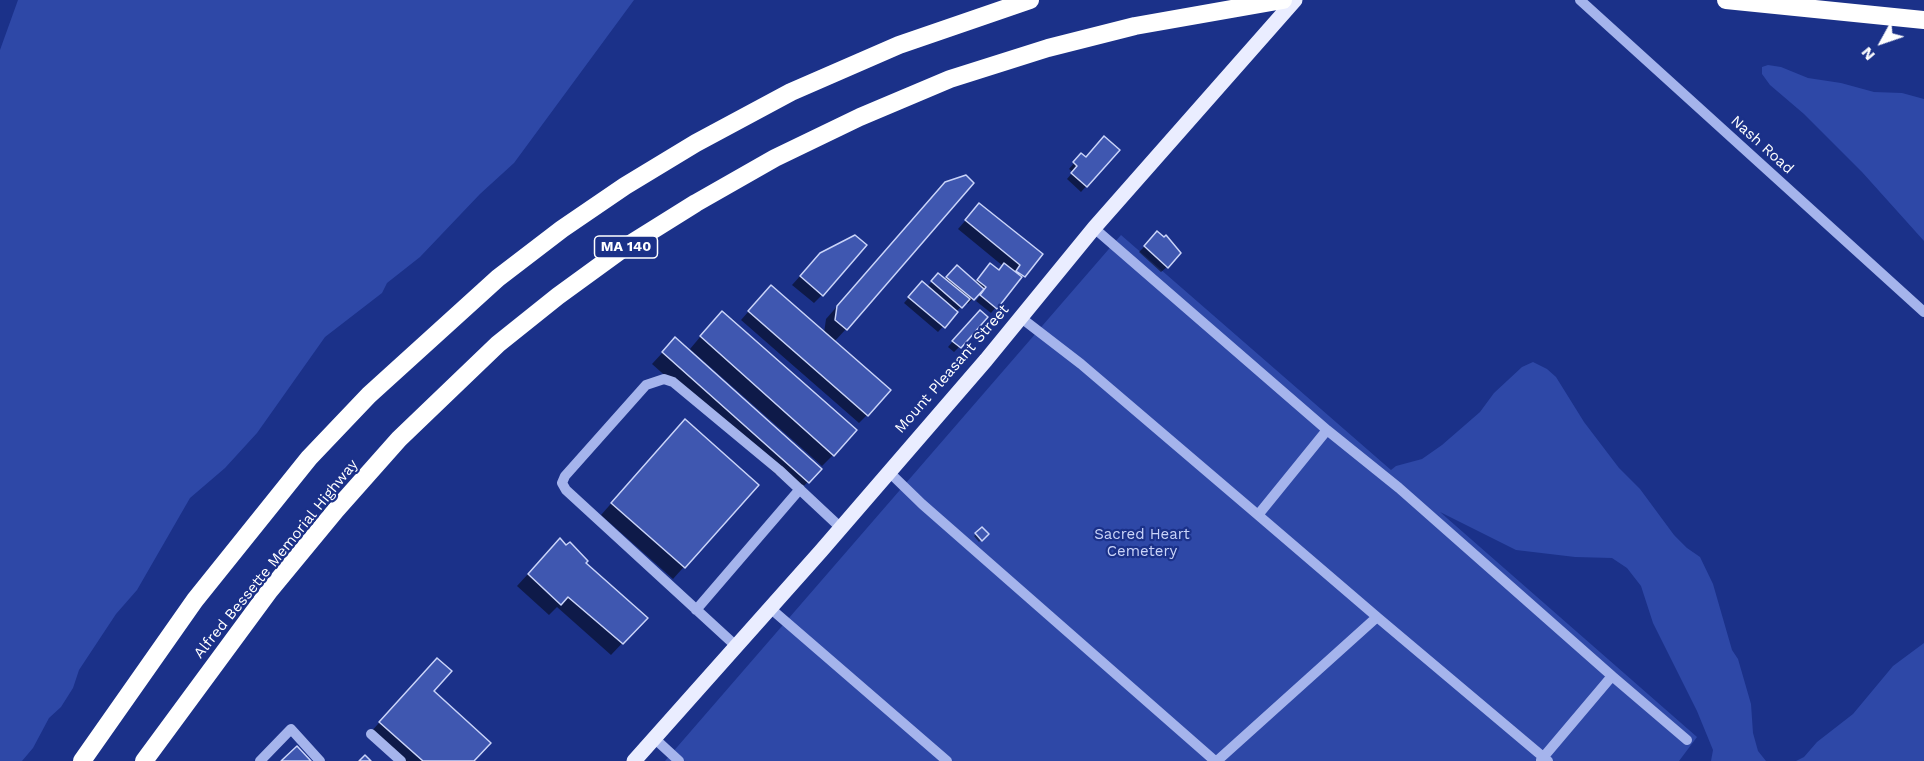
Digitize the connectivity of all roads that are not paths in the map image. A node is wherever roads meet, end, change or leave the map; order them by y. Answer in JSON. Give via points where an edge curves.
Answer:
{"nodes":[{"id":1,"x":1030,"y":0,"type":"edge"},
{"id":2,"x":1283,"y":0,"type":"edge"},
{"id":3,"x":1294,"y":0,"type":"edge"},
{"id":4,"x":1580,"y":0,"type":"edge"},
{"id":5,"x":1726,"y":0,"type":"edge"},
{"id":6,"x":1924,"y":20,"type":"edge"},
{"id":7,"x":1094,"y":228,"type":"junction"},
{"id":8,"x":1924,"y":312,"type":"edge"},
{"id":9,"x":1020,"y":317,"type":"junction"},
{"id":10,"x":1327,"y":430,"type":"junction"},
{"id":11,"x":888,"y":471,"type":"junction"},
{"id":12,"x":800,"y":489,"type":"junction"},
{"id":13,"x":1258,"y":515,"type":"junction"},
{"id":14,"x":841,"y":528,"type":"junction"},
{"id":15,"x":770,"y":608,"type":"junction"},
{"id":16,"x":696,"y":610,"type":"junction"},
{"id":17,"x":1377,"y":617,"type":"junction"},
{"id":18,"x":736,"y":646,"type":"junction"},
{"id":19,"x":1612,"y":676,"type":"junction"},
{"id":20,"x":371,"y":734,"type":"dead end"},
{"id":21,"x":654,"y":738,"type":"junction"},
{"id":22,"x":1687,"y":740,"type":"dead end"},
{"id":23,"x":1544,"y":760,"type":"edge"},
{"id":24,"x":82,"y":761,"type":"edge"},
{"id":25,"x":144,"y":761,"type":"edge"},
{"id":26,"x":260,"y":761,"type":"edge"},
{"id":27,"x":320,"y":761,"type":"edge"},
{"id":28,"x":401,"y":761,"type":"edge"},
{"id":29,"x":634,"y":761,"type":"edge"},
{"id":30,"x":679,"y":761,"type":"edge"},
{"id":31,"x":947,"y":761,"type":"edge"},
{"id":32,"x":1216,"y":761,"type":"edge"}],
"edges":[{"from":1,"to":24,"type":"highway","via":[[899,45],[791,92],[660,164],[585,212],[515,265],[393,372],[309,458],[195,600]]},
{"from":2,"to":25,"type":"highway","name":"Alfred Bessette Memorial Highway","number":"MA 140","via":[[1135,26],[950,79],[775,158],[624,248],[513,332],[399,439],[270,590]]},
{"from":3,"to":7,"type":"main road","name":"Mount Pleasant Street"},
{"from":4,"to":8,"type":"street","name":"Nash Road"},
{"from":5,"to":6,"type":"highway"},
{"from":7,"to":9,"type":"main road","name":"Mount Pleasant Street"},
{"from":7,"to":10,"type":"street"},
{"from":9,"to":11,"type":"main road","name":"Mount Pleasant Street"},
{"from":9,"to":13,"type":"street","via":[[1082,364]]},
{"from":10,"to":13,"type":"street"},
{"from":10,"to":19,"type":"street","via":[[1399,488]]},
{"from":11,"to":14,"type":"main road","name":"Mount Pleasant Street"},
{"from":11,"to":32,"type":"street"},
{"from":12,"to":14,"type":"street"},
{"from":12,"to":16,"type":"street"},
{"from":12,"to":16,"type":"street","via":[[673,382],[664,379],[646,386],[565,476],[562,483],[566,490]]},
{"from":13,"to":17,"type":"street"},
{"from":14,"to":15,"type":"main road","name":"Mount Pleasant Street"},
{"from":15,"to":18,"type":"main road","name":"Mount Pleasant Street"},
{"from":15,"to":31,"type":"street"},
{"from":16,"to":18,"type":"street"},
{"from":17,"to":23,"type":"street"},
{"from":17,"to":32,"type":"street"},
{"from":18,"to":21,"type":"main road","name":"Mount Pleasant Street"},
{"from":19,"to":22,"type":"street"},
{"from":19,"to":23,"type":"street"},
{"from":20,"to":28,"type":"street"},
{"from":21,"to":29,"type":"main road","name":"Mount Pleasant Street"},
{"from":21,"to":30,"type":"street"},
{"from":26,"to":27,"type":"street","via":[[291,729]]}]}
